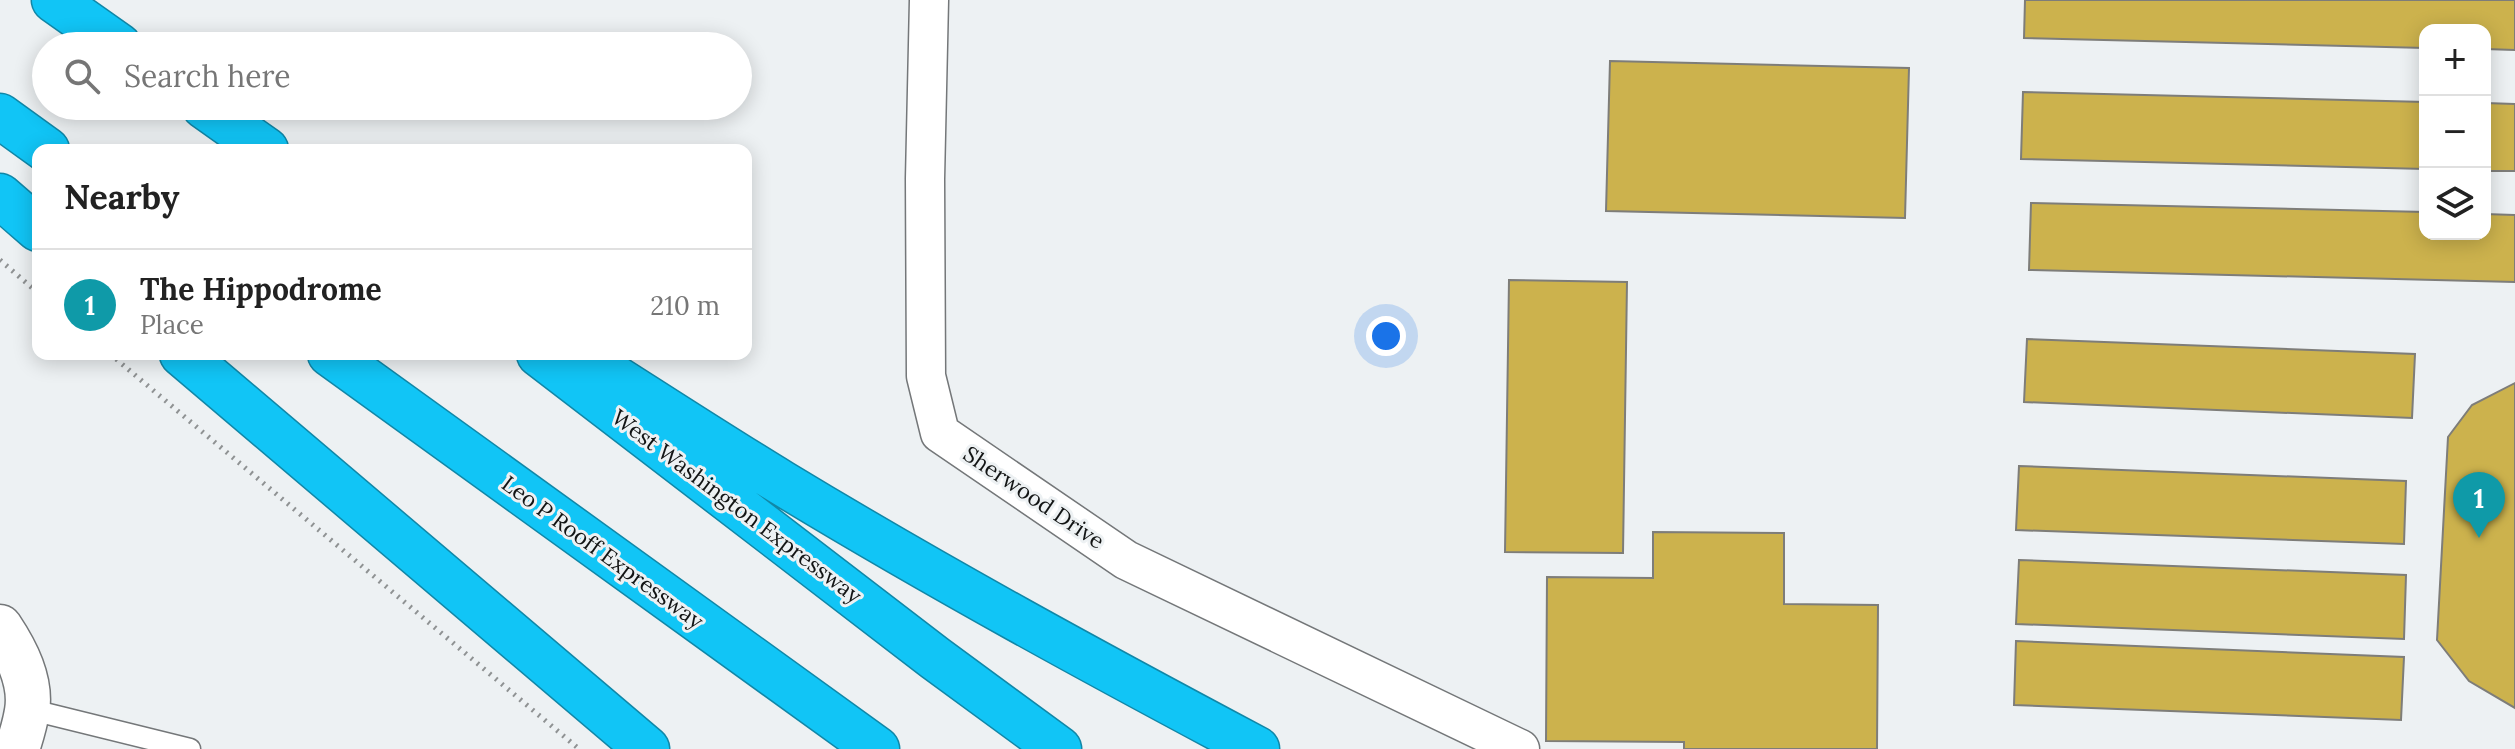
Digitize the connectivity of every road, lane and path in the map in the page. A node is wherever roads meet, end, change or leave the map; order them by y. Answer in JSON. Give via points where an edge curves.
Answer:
{"nodes":[{"id":1,"x":54,"y":0,"type":"edge"},
{"id":2,"x":929,"y":0,"type":"edge"},
{"id":3,"x":99,"y":32,"type":"edge"},
{"id":4,"x":0,"y":116,"type":"edge"},
{"id":5,"x":224,"y":120,"type":"edge"},
{"id":6,"x":39,"y":144,"type":"edge"},
{"id":7,"x":258,"y":144,"type":"edge"},
{"id":8,"x":0,"y":196,"type":"edge"},
{"id":9,"x":32,"y":224,"type":"edge"},
{"id":10,"x":0,"y":260,"type":"edge"},
{"id":11,"x":32,"y":288,"type":"edge"},
{"id":12,"x":117,"y":360,"type":"edge"},
{"id":13,"x":189,"y":360,"type":"edge"},
{"id":14,"x":338,"y":360,"type":"edge"},
{"id":15,"x":547,"y":360,"type":"edge"},
{"id":16,"x":587,"y":360,"type":"edge"},
{"id":17,"x":0,"y":627,"type":"edge"},
{"id":18,"x":23,"y":729,"type":"edge"},
{"id":19,"x":190,"y":749,"type":"edge"},
{"id":20,"x":579,"y":749,"type":"edge"},
{"id":21,"x":647,"y":749,"type":"edge"},
{"id":22,"x":877,"y":749,"type":"edge"},
{"id":23,"x":1059,"y":749,"type":"edge"},
{"id":24,"x":1257,"y":749,"type":"edge"},
{"id":25,"x":1520,"y":749,"type":"edge"}],
"edges":[{"from":1,"to":3,"type":"highway"},
{"from":2,"to":25,"type":"street","name":"Sherwood Drive","via":[[926,376],[940,433],[1126,560]]},
{"from":4,"to":6,"type":"highway"},
{"from":5,"to":7,"type":"highway"},
{"from":8,"to":9,"type":"highway"},
{"from":10,"to":11,"type":"path"},
{"from":12,"to":20,"type":"path"},
{"from":13,"to":21,"type":"highway"},
{"from":14,"to":22,"type":"highway","name":"Leo P Rooff Expressway"},
{"from":15,"to":23,"type":"highway","name":"West Washington Expressway"},
{"from":16,"to":24,"type":"highway","via":[[782,483]]},
{"from":17,"to":18,"type":"main road","via":[[26,682]]},
{"from":18,"to":19,"type":"lane"}]}
